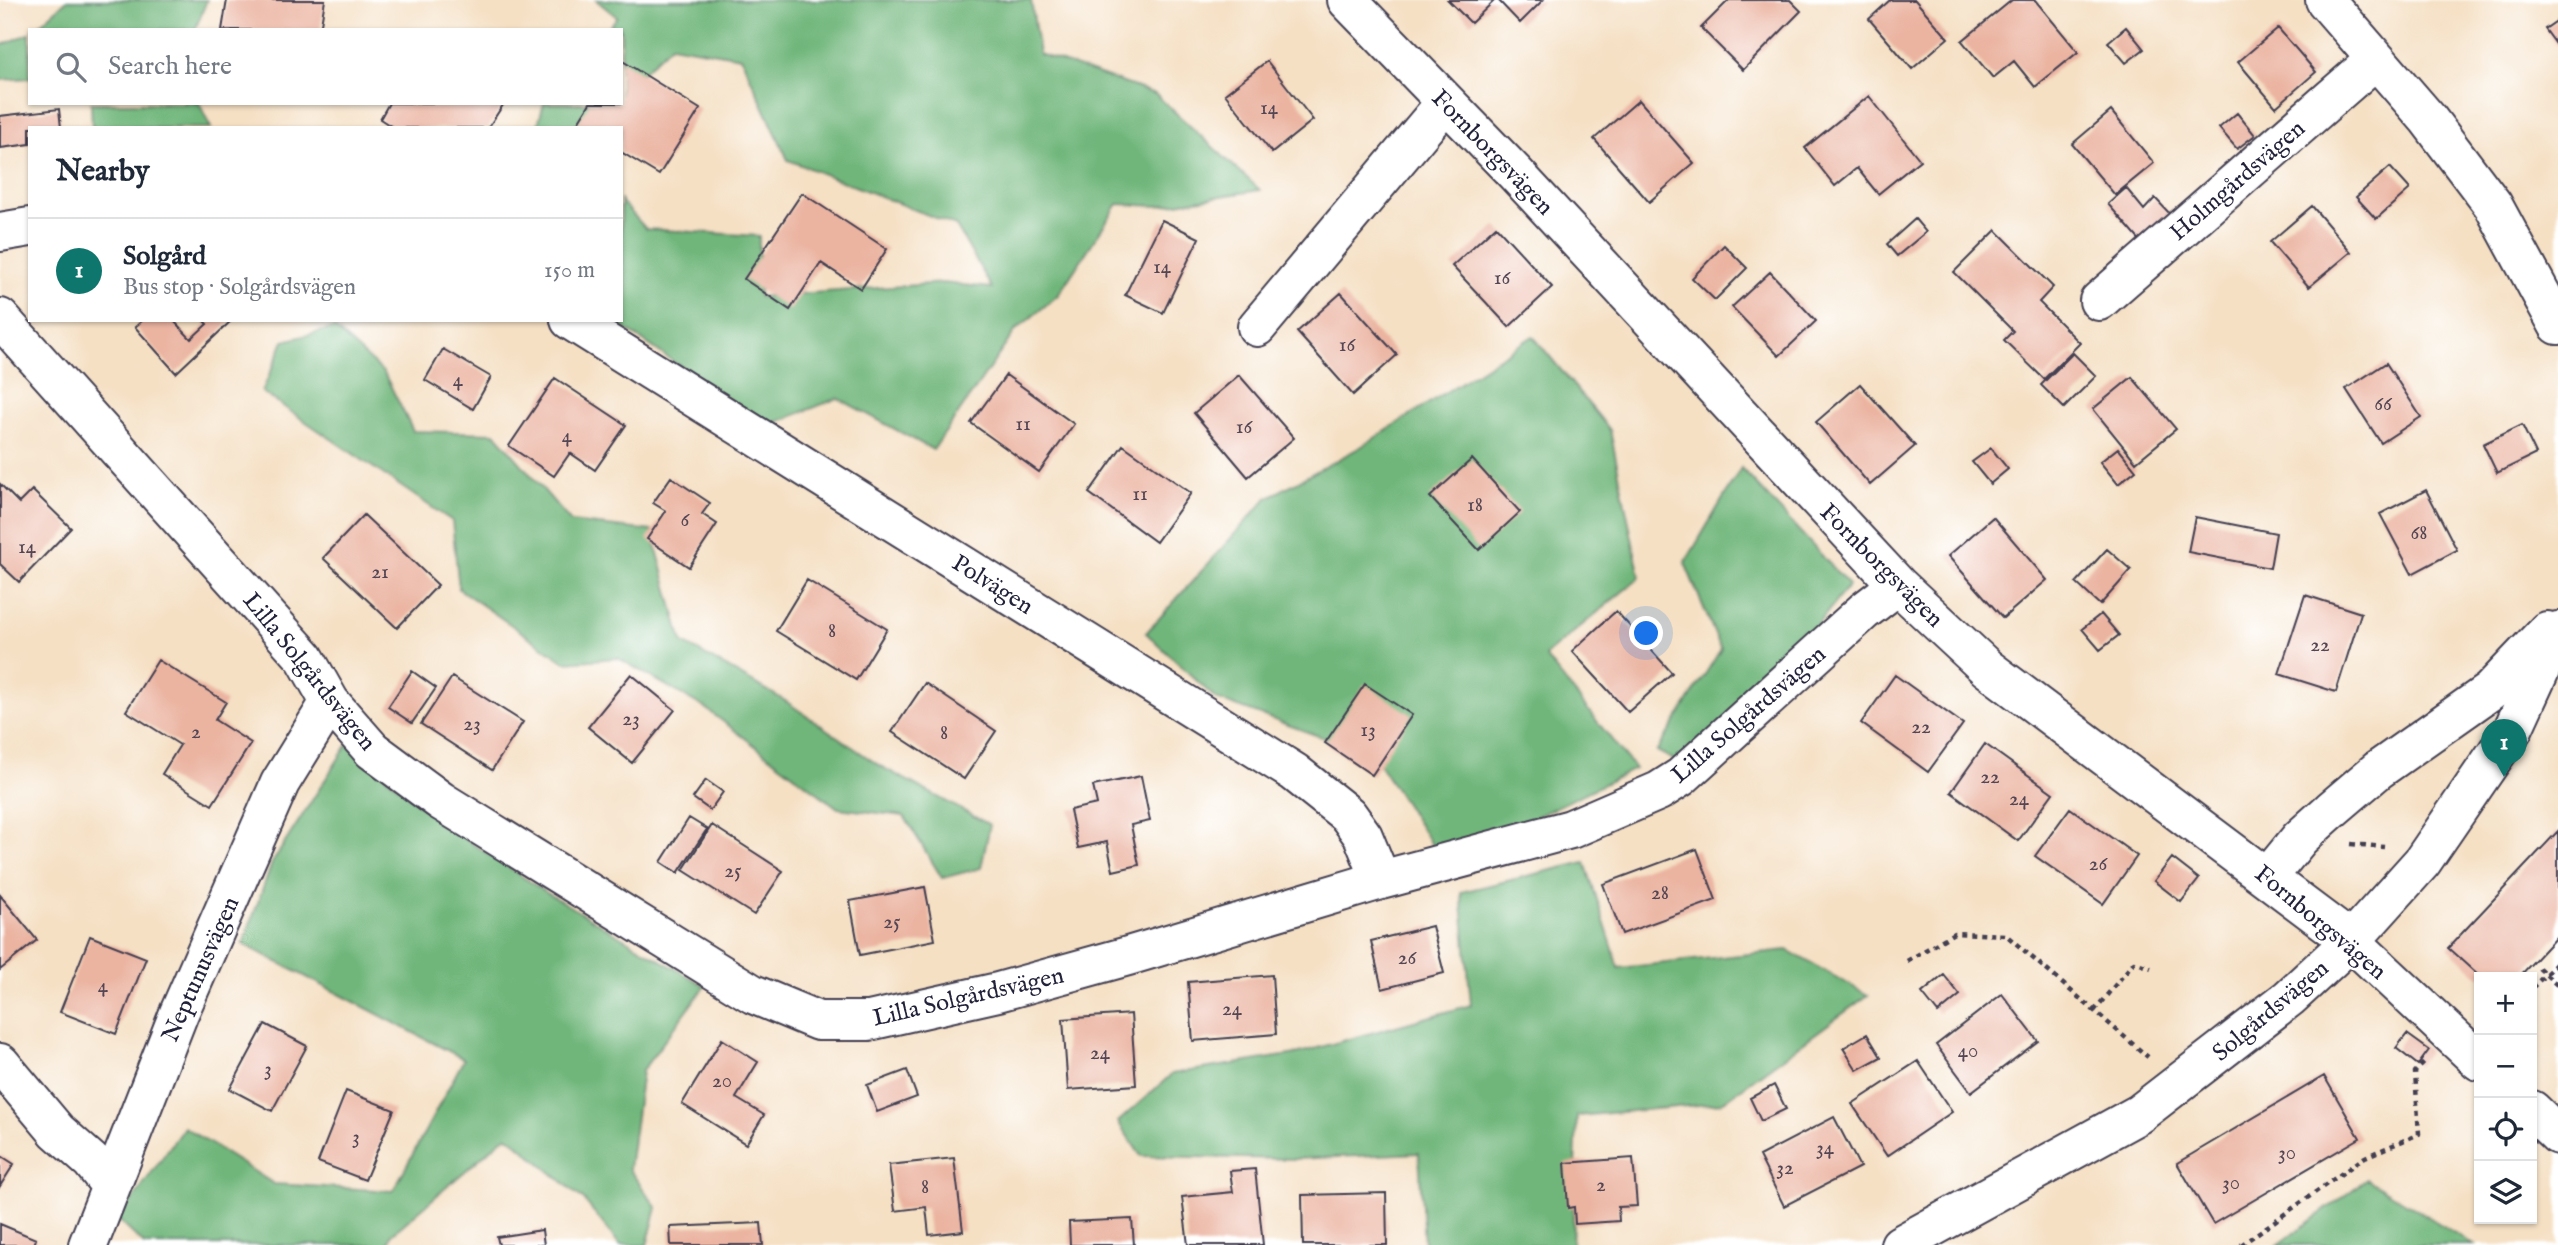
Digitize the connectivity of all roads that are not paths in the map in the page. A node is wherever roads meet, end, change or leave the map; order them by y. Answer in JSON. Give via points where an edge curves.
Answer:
{"nodes":[{"id":1,"x":1347,"y":0,"type":"edge"},
{"id":2,"x":2325,"y":0,"type":"edge"},
{"id":3,"x":2375,"y":60,"type":"junction"},
{"id":4,"x":1445,"y":103,"type":"junction"},
{"id":5,"x":28,"y":227,"type":"edge"},
{"id":6,"x":0,"y":232,"type":"edge"},
{"id":7,"x":2099,"y":301,"type":"dead end"},
{"id":8,"x":0,"y":317,"type":"edge"},
{"id":9,"x":573,"y":322,"type":"edge"},
{"id":10,"x":2558,"y":326,"type":"edge"},
{"id":11,"x":1257,"y":327,"type":"dead end"},
{"id":12,"x":1898,"y":585,"type":"junction"},
{"id":13,"x":2558,"y":619,"type":"edge"},
{"id":14,"x":2558,"y":631,"type":"edge"},
{"id":15,"x":330,"y":702,"type":"junction"},
{"id":16,"x":2268,"y":877,"type":"junction"},
{"id":17,"x":1381,"y":880,"type":"junction"},
{"id":18,"x":2351,"y":941,"type":"junction"},
{"id":19,"x":2474,"y":1056,"type":"edge"},
{"id":20,"x":0,"y":1063,"type":"edge"},
{"id":21,"x":2537,"y":1115,"type":"edge"},
{"id":22,"x":2558,"y":1135,"type":"edge"},
{"id":23,"x":110,"y":1185,"type":"junction"},
{"id":24,"x":88,"y":1245,"type":"edge"},
{"id":25,"x":1900,"y":1245,"type":"edge"}],
"edges":[{"from":1,"to":4,"type":"street","name":"Fornborgsvägen"},
{"from":2,"to":3,"type":"street"},
{"from":3,"to":7,"type":"street","name":"Holmgårdsvägen"},
{"from":3,"to":10,"type":"street","via":[[2428,119],[2493,205]]},
{"from":4,"to":11,"type":"street"},
{"from":4,"to":12,"type":"street","name":"Fornborgsvägen"},
{"from":5,"to":6,"type":"street"},
{"from":8,"to":15,"type":"street","name":"Lilla Solgårdsvägen","via":[[305,658]]},
{"from":9,"to":17,"type":"street","name":"Polvägen","via":[[1294,772],[1348,815],[1363,836]]},
{"from":12,"to":16,"type":"street","name":"Fornborgsvägen","via":[[1987,668]]},
{"from":12,"to":17,"type":"street","name":"Lilla Solgårdsvägen","via":[[1681,777],[1659,791],[1571,829]]},
{"from":13,"to":16,"type":"street","via":[[2490,691],[2378,770],[2300,838]]},
{"from":14,"to":18,"type":"street","name":"Solgårdsvägen","via":[[2513,729],[2422,862]]},
{"from":15,"to":17,"type":"street","name":"Lilla Solgårdsvägen","via":[[372,750],[441,801],[752,994],[818,1021],[869,1021],[999,992]]},
{"from":15,"to":23,"type":"street","name":"Neptunusvägen","via":[[280,783]]},
{"from":16,"to":18,"type":"street","name":"Fornborgsvägen"},
{"from":18,"to":19,"type":"street","name":"Fornborgsvägen"},
{"from":18,"to":25,"type":"street","name":"Solgårdsvägen","via":[[2289,998],[2139,1114]]},
{"from":20,"to":23,"type":"street"},
{"from":21,"to":22,"type":"street"},
{"from":23,"to":24,"type":"street","name":"Neptunusvägen"}]}
